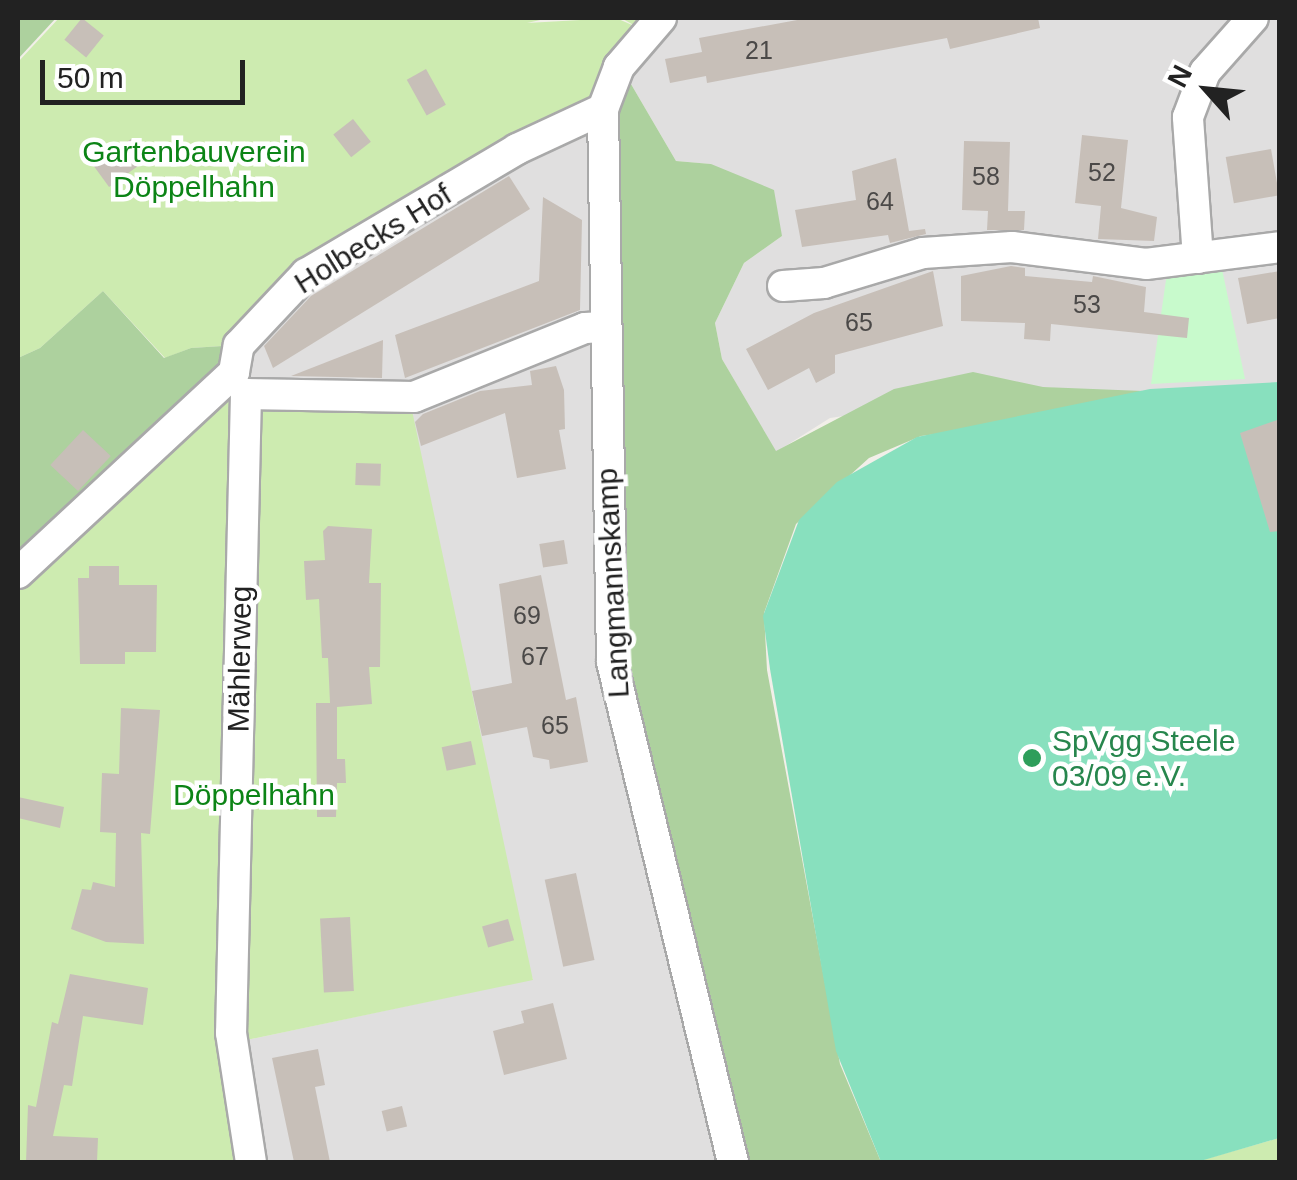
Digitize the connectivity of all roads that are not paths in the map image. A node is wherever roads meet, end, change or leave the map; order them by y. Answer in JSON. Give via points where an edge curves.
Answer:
{"nodes":[{"id":1,"x":662,"y":18,"type":"edge"},
{"id":2,"x":1254,"y":18,"type":"edge"},
{"id":3,"x":603,"y":109,"type":"junction"},
{"id":4,"x":1280,"y":246,"type":"edge"},
{"id":5,"x":1198,"y":258,"type":"junction"},
{"id":6,"x":783,"y":286,"type":"dead end"},
{"id":7,"x":604,"y":327,"type":"junction"},
{"id":8,"x":240,"y":383,"type":"junction"},
{"id":9,"x":18,"y":573,"type":"edge"},
{"id":10,"x":252,"y":1162,"type":"edge"},
{"id":11,"x":733,"y":1162,"type":"edge"}],
"edges":[{"from":1,"to":3,"type":"street","via":[[619,67]]},
{"from":2,"to":5,"type":"street","via":[[1212,62],[1188,117]]},
{"from":3,"to":7,"type":"street","name":"Langmannskamp"},
{"from":3,"to":8,"type":"street","name":"Holbecks Hof","via":[[517,149],[306,274],[239,345]]},
{"from":4,"to":5,"type":"street"},
{"from":5,"to":6,"type":"street","via":[[1146,264],[1012,247],[923,253],[824,283]]},
{"from":7,"to":8,"type":"street","via":[[585,328],[414,397]]},
{"from":7,"to":11,"type":"street","name":"Langmannskamp","via":[[618,703]]},
{"from":8,"to":9,"type":"street","name":"Holbecks Hof"},
{"from":8,"to":10,"type":"street","name":"Mählerweg","via":[[231,1033]]}]}
